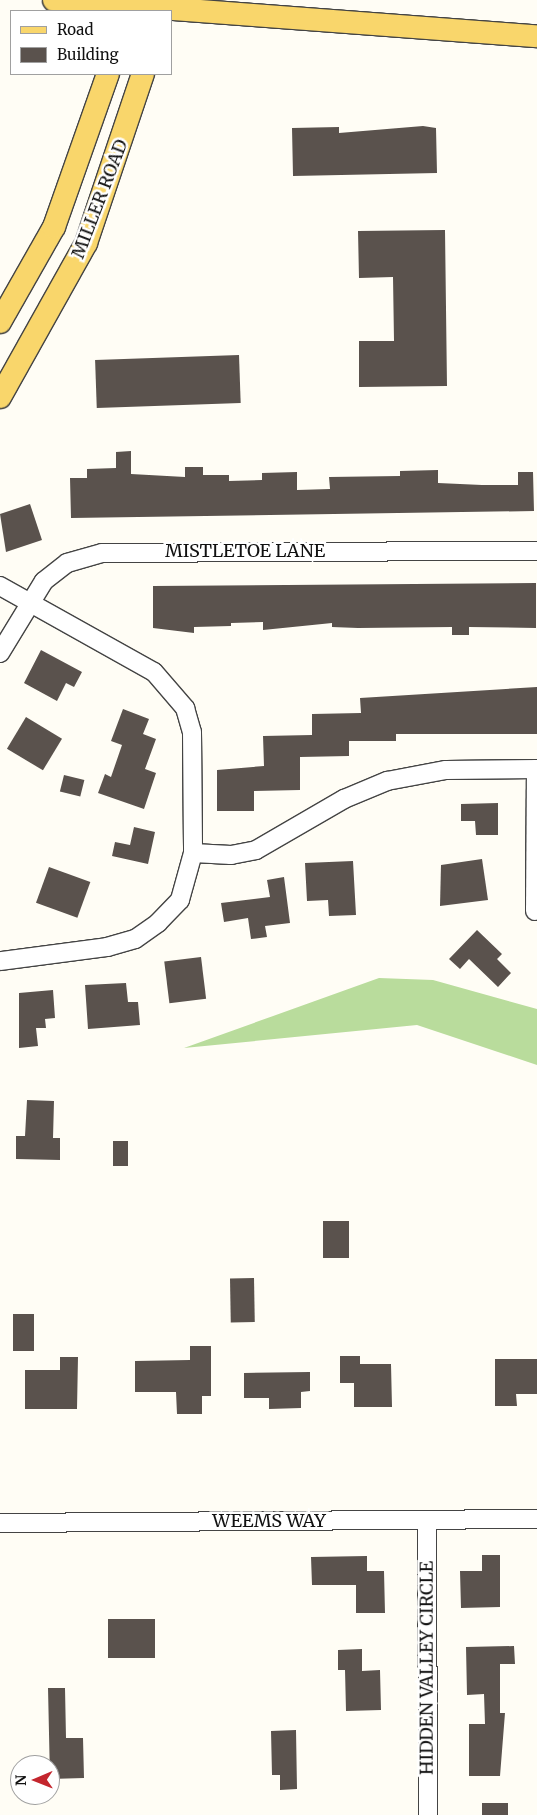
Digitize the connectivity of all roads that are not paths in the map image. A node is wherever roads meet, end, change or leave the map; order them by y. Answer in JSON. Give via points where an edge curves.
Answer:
{"nodes":[{"id":1,"x":54,"y":0,"type":"edge"},
{"id":2,"x":229,"y":0,"type":"edge"},
{"id":3,"x":125,"y":5,"type":"edge"},
{"id":4,"x":159,"y":6,"type":"edge"},
{"id":5,"x":254,"y":14,"type":"junction"},
{"id":6,"x":537,"y":36,"type":"edge"},
{"id":7,"x":108,"y":75,"type":"edge"},
{"id":8,"x":143,"y":75,"type":"edge"},
{"id":9,"x":0,"y":322,"type":"edge"},
{"id":10,"x":0,"y":397,"type":"edge"},
{"id":11,"x":537,"y":551,"type":"edge"},
{"id":12,"x":0,"y":586,"type":"edge"},
{"id":13,"x":29,"y":602,"type":"junction"},
{"id":14,"x":0,"y":652,"type":"edge"},
{"id":15,"x":536,"y":769,"type":"edge"},
{"id":16,"x":193,"y":853,"type":"junction"},
{"id":17,"x":535,"y":911,"type":"dead end"},
{"id":18,"x":0,"y":961,"type":"edge"},
{"id":19,"x":537,"y":1519,"type":"edge"},
{"id":20,"x":427,"y":1520,"type":"junction"},
{"id":21,"x":0,"y":1523,"type":"edge"},
{"id":22,"x":428,"y":1815,"type":"edge"}],
"edges":[{"from":1,"to":3,"type":"main road"},
{"from":2,"to":5,"type":"main road"},
{"from":3,"to":4,"type":"main road"},
{"from":4,"to":5,"type":"main road"},
{"from":5,"to":6,"type":"main road"},
{"from":7,"to":9,"type":"main road","name":"MILLER ROAD","via":[[54,227]]},
{"from":8,"to":10,"type":"main road","name":"MILLER ROAD","via":[[86,243]]},
{"from":11,"to":13,"type":"street","name":"MISTLETOE LANE","via":[[102,553],[67,563],[44,581]]},
{"from":12,"to":13,"type":"street"},
{"from":13,"to":14,"type":"street","name":"MISTLETOE LANE"},
{"from":13,"to":16,"type":"street","via":[[154,672],[185,708],[192,732]]},
{"from":15,"to":16,"type":"street","via":[[446,770],[387,781],[344,799],[256,850],[231,855]]},
{"from":15,"to":17,"type":"street"},
{"from":16,"to":18,"type":"street","via":[[180,900],[158,923],[135,939],[107,947]]},
{"from":19,"to":20,"type":"street","name":"WEEMS WAY"},
{"from":20,"to":21,"type":"street","name":"WEEMS WAY"},
{"from":20,"to":22,"type":"street","name":"HIDDEN VALLEY CIRCLE"}]}
